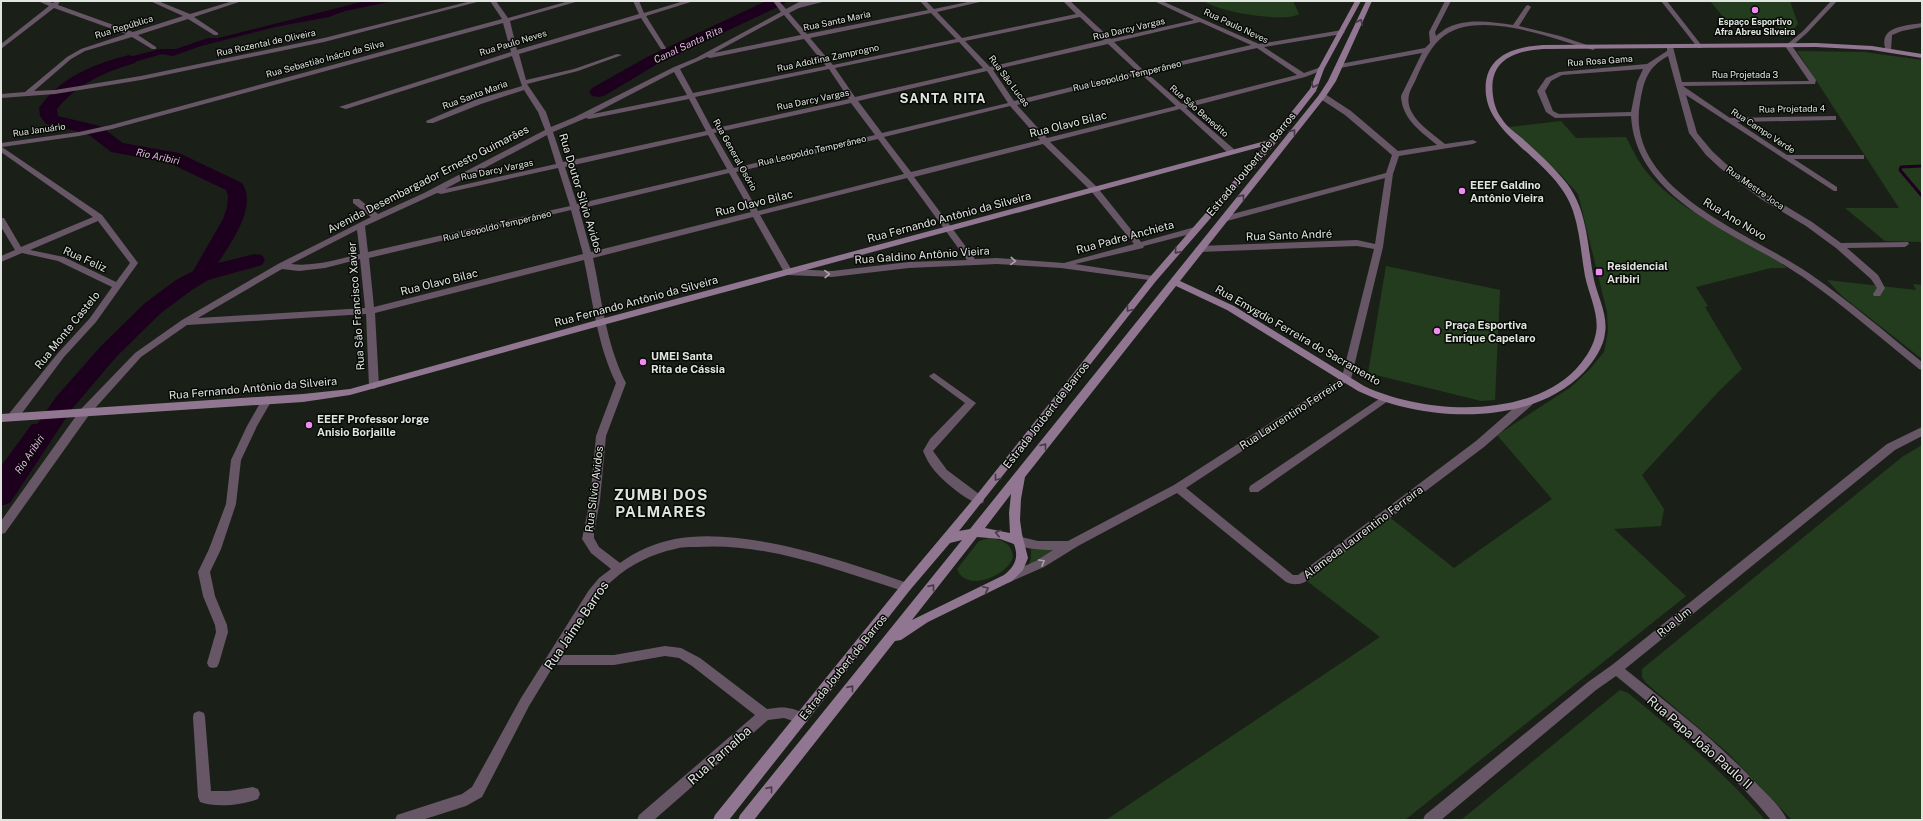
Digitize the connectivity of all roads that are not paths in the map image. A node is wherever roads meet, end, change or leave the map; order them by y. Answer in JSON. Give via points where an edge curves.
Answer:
{"nodes":[{"id":1,"x":41,"y":1,"type":"edge"},
{"id":2,"x":154,"y":1,"type":"edge"},
{"id":3,"x":240,"y":1,"type":"edge"},
{"id":4,"x":478,"y":1,"type":"edge"},
{"id":5,"x":493,"y":1,"type":"edge"},
{"id":6,"x":576,"y":1,"type":"edge"},
{"id":7,"x":636,"y":1,"type":"edge"},
{"id":8,"x":690,"y":1,"type":"edge"},
{"id":9,"x":806,"y":1,"type":"edge"},
{"id":10,"x":823,"y":1,"type":"edge"},
{"id":11,"x":924,"y":1,"type":"edge"},
{"id":12,"x":981,"y":1,"type":"edge"},
{"id":13,"x":1066,"y":1,"type":"edge"},
{"id":14,"x":1157,"y":1,"type":"edge"},
{"id":15,"x":1358,"y":1,"type":"edge"},
{"id":16,"x":1369,"y":1,"type":"edge"},
{"id":17,"x":1448,"y":1,"type":"edge"},
{"id":18,"x":1664,"y":1,"type":"edge"},
{"id":19,"x":1834,"y":1,"type":"edge"},
{"id":20,"x":57,"y":4,"type":"edge"},
{"id":21,"x":780,"y":6,"type":"edge"},
{"id":22,"x":794,"y":7,"type":"junction"},
{"id":23,"x":1528,"y":7,"type":"dead end"},
{"id":24,"x":932,"y":10,"type":"junction"},
{"id":25,"x":642,"y":15,"type":"junction"},
{"id":26,"x":1082,"y":15,"type":"junction"},
{"id":27,"x":188,"y":16,"type":"junction"},
{"id":28,"x":506,"y":20,"type":"junction"},
{"id":29,"x":1202,"y":20,"type":"junction"},
{"id":30,"x":1922,"y":25,"type":"edge"},
{"id":31,"x":1515,"y":27,"type":"junction"},
{"id":32,"x":1342,"y":32,"type":"junction"},
{"id":33,"x":132,"y":34,"type":"junction"},
{"id":34,"x":216,"y":34,"type":"dead end"},
{"id":35,"x":806,"y":37,"type":"junction"},
{"id":36,"x":962,"y":40,"type":"junction"},
{"id":37,"x":1111,"y":42,"type":"junction"},
{"id":38,"x":1433,"y":44,"type":"junction"},
{"id":39,"x":1258,"y":46,"type":"junction"},
{"id":40,"x":1788,"y":46,"type":"junction"},
{"id":41,"x":1,"y":47,"type":"edge"},
{"id":42,"x":1700,"y":47,"type":"junction"},
{"id":43,"x":154,"y":48,"type":"dead end"},
{"id":44,"x":663,"y":48,"type":"dead end"},
{"id":45,"x":1593,"y":48,"type":"junction"},
{"id":46,"x":1670,"y":49,"type":"junction"},
{"id":47,"x":1427,"y":50,"type":"junction"},
{"id":48,"x":1888,"y":50,"type":"junction"},
{"id":49,"x":515,"y":52,"type":"junction"},
{"id":50,"x":618,"y":55,"type":"dead end"},
{"id":51,"x":1922,"y":56,"type":"edge"},
{"id":52,"x":698,"y":59,"type":"junction"},
{"id":53,"x":1340,"y":66,"type":"junction"},
{"id":54,"x":1649,"y":66,"type":"junction"},
{"id":55,"x":830,"y":67,"type":"junction"},
{"id":56,"x":676,"y":68,"type":"junction"},
{"id":57,"x":1321,"y":69,"type":"junction"},
{"id":58,"x":989,"y":70,"type":"junction"},
{"id":59,"x":1142,"y":72,"type":"junction"},
{"id":60,"x":1303,"y":76,"type":"junction"},
{"id":61,"x":524,"y":85,"type":"junction"},
{"id":62,"x":1680,"y":86,"type":"junction"},
{"id":63,"x":26,"y":95,"type":"junction"},
{"id":64,"x":1,"y":96,"type":"edge"},
{"id":65,"x":1322,"y":96,"type":"junction"},
{"id":66,"x":692,"y":97,"type":"junction"},
{"id":67,"x":853,"y":100,"type":"junction"},
{"id":68,"x":1012,"y":104,"type":"junction"},
{"id":69,"x":343,"y":106,"type":"dead end"},
{"id":70,"x":1180,"y":107,"type":"junction"},
{"id":71,"x":1633,"y":114,"type":"junction"},
{"id":72,"x":1834,"y":118,"type":"dead end"},
{"id":73,"x":578,"y":119,"type":"junction"},
{"id":74,"x":1728,"y":120,"type":"junction"},
{"id":75,"x":430,"y":121,"type":"dead end"},
{"id":76,"x":549,"y":131,"type":"junction"},
{"id":77,"x":710,"y":132,"type":"junction"},
{"id":78,"x":79,"y":134,"type":"joint"},
{"id":79,"x":880,"y":136,"type":"junction"},
{"id":80,"x":1045,"y":140,"type":"junction"},
{"id":81,"x":1272,"y":142,"type":"junction"},
{"id":82,"x":1473,"y":142,"type":"dead end"},
{"id":83,"x":1,"y":145,"type":"edge"},
{"id":84,"x":1444,"y":147,"type":"junction"},
{"id":85,"x":1,"y":149,"type":"edge"},
{"id":86,"x":1232,"y":152,"type":"junction"},
{"id":87,"x":1396,"y":154,"type":"junction"},
{"id":88,"x":1785,"y":157,"type":"junction"},
{"id":89,"x":1861,"y":157,"type":"dead end"},
{"id":90,"x":1258,"y":159,"type":"junction"},
{"id":91,"x":1269,"y":163,"type":"junction"},
{"id":92,"x":560,"y":166,"type":"junction"},
{"id":93,"x":732,"y":170,"type":"junction"},
{"id":94,"x":1389,"y":174,"type":"junction"},
{"id":95,"x":909,"y":175,"type":"junction"},
{"id":96,"x":1094,"y":189,"type":"junction"},
{"id":97,"x":1834,"y":189,"type":"dead end"},
{"id":98,"x":428,"y":195,"type":"junction"},
{"id":99,"x":356,"y":201,"type":"dead end"},
{"id":100,"x":574,"y":208,"type":"junction"},
{"id":101,"x":756,"y":214,"type":"junction"},
{"id":102,"x":99,"y":217,"type":"junction"},
{"id":103,"x":377,"y":217,"type":"junction"},
{"id":104,"x":1224,"y":219,"type":"junction"},
{"id":105,"x":1,"y":220,"type":"edge"},
{"id":106,"x":361,"y":225,"type":"junction"},
{"id":107,"x":947,"y":230,"type":"junction"},
{"id":108,"x":1195,"y":230,"type":"junction"},
{"id":109,"x":1905,"y":244,"type":"dead end"},
{"id":110,"x":1140,"y":246,"type":"junction"},
{"id":111,"x":1839,"y":246,"type":"junction"},
{"id":112,"x":1379,"y":247,"type":"junction"},
{"id":113,"x":1199,"y":249,"type":"junction"},
{"id":114,"x":19,"y":250,"type":"junction"},
{"id":115,"x":364,"y":256,"type":"junction"},
{"id":116,"x":588,"y":256,"type":"junction"},
{"id":117,"x":1,"y":259,"type":"edge"},
{"id":118,"x":972,"y":261,"type":"junction"},
{"id":119,"x":281,"y":266,"type":"junction"},
{"id":120,"x":1061,"y":266,"type":"junction"},
{"id":121,"x":788,"y":272,"type":"junction"},
{"id":122,"x":1153,"y":279,"type":"junction"},
{"id":123,"x":1174,"y":282,"type":"junction"},
{"id":124,"x":117,"y":286,"type":"junction"},
{"id":125,"x":1877,"y":294,"type":"dead end"},
{"id":126,"x":370,"y":311,"type":"junction"},
{"id":127,"x":185,"y":322,"type":"junction"},
{"id":128,"x":601,"y":322,"type":"junction"},
{"id":129,"x":1922,"y":367,"type":"edge"},
{"id":130,"x":934,"y":376,"type":"dead end"},
{"id":131,"x":1346,"y":379,"type":"junction"},
{"id":132,"x":374,"y":386,"type":"junction"},
{"id":133,"x":1385,"y":398,"type":"junction"},
{"id":134,"x":614,"y":399,"type":"joint"},
{"id":135,"x":268,"y":400,"type":"junction"},
{"id":136,"x":1528,"y":402,"type":"junction"},
{"id":137,"x":85,"y":412,"type":"junction"},
{"id":138,"x":1,"y":418,"type":"edge"},
{"id":139,"x":12,"y":418,"type":"junction"},
{"id":140,"x":1922,"y":431,"type":"edge"},
{"id":141,"x":1021,"y":474,"type":"junction"},
{"id":142,"x":1178,"y":488,"type":"junction"},
{"id":143,"x":1254,"y":488,"type":"dead end"},
{"id":144,"x":979,"y":500,"type":"junction"},
{"id":145,"x":1,"y":530,"type":"edge"},
{"id":146,"x":976,"y":532,"type":"junction"},
{"id":147,"x":948,"y":539,"type":"junction"},
{"id":148,"x":1017,"y":541,"type":"junction"},
{"id":149,"x":1074,"y":543,"type":"junction"},
{"id":150,"x":618,"y":568,"type":"junction"},
{"id":151,"x":1008,"y":578,"type":"junction"},
{"id":152,"x":906,"y":587,"type":"junction"},
{"id":153,"x":881,"y":651,"type":"junction"},
{"id":154,"x":551,"y":660,"type":"junction"},
{"id":155,"x":213,"y":663,"type":"dead end"},
{"id":156,"x":1616,"y":670,"type":"junction"},
{"id":157,"x":765,"y":715,"type":"junction"},
{"id":158,"x":199,"y":717,"type":"dead end"},
{"id":159,"x":802,"y":718,"type":"junction"},
{"id":160,"x":253,"y":794,"type":"dead end"},
{"id":161,"x":402,"y":820,"type":"edge"},
{"id":162,"x":644,"y":820,"type":"edge"},
{"id":163,"x":720,"y":820,"type":"edge"},
{"id":164,"x":745,"y":820,"type":"edge"},
{"id":165,"x":1430,"y":820,"type":"edge"},
{"id":166,"x":1780,"y":820,"type":"edge"}],
"edges":[{"from":1,"to":20,"type":"street"},
{"from":2,"to":27,"type":"street"},
{"from":3,"to":27,"type":"street","name":"Rua República"},
{"from":4,"to":63,"type":"street","name":"Rua Rozental de Oliveira","via":[[324,40],[141,78]]},
{"from":5,"to":28,"type":"street","name":"Rua Doutor Silvio Avidos"},
{"from":6,"to":28,"type":"street","name":"Rua Sebastião Inácio da Silva"},
{"from":7,"to":25,"type":"street"},
{"from":8,"to":25,"type":"street","name":"Rua Paulo Neves"},
{"from":9,"to":22,"type":"street","name":"Avenida Desembargador Ernesto Guimarães"},
{"from":10,"to":22,"type":"street"},
{"from":11,"to":24,"type":"street","name":"Rua São Lucas"},
{"from":12,"to":24,"type":"street","name":"Rua Santa Maria"},
{"from":13,"to":26,"type":"street","name":"Rua São Benedito"},
{"from":14,"to":29,"type":"street","name":"Rua Paulo Neves"},
{"from":15,"to":32,"type":"main road","name":"Estrada Joubert de Barros"},
{"from":53,"to":16,"type":"main road","name":"Estrada Joubert de Barros","one_way":true},
{"from":17,"to":38,"type":"street","via":[[1432,32]]},
{"from":18,"to":42,"type":"street"},
{"from":19,"to":40,"type":"street"},
{"from":20,"to":33,"type":"street"},
{"from":20,"to":41,"type":"street"},
{"from":21,"to":22,"type":"street","name":"Avenida Desembargador Ernesto Guimarães"},
{"from":21,"to":35,"type":"street"},
{"from":21,"to":52,"type":"street","name":"Avenida Desembargador Ernesto Guimarães"},
{"from":23,"to":31,"type":"street"},
{"from":24,"to":35,"type":"street","name":"Rua Santa Maria"},
{"from":24,"to":36,"type":"street","name":"Rua São Lucas"},
{"from":25,"to":44,"type":"street"},
{"from":25,"to":49,"type":"street","name":"Rua Paulo Neves"},
{"from":26,"to":36,"type":"street","name":"Rua Adolfina Zamprogno"},
{"from":26,"to":37,"type":"street","name":"Rua São Benedito"},
{"from":27,"to":33,"type":"street","name":"Rua República"},
{"from":27,"to":34,"type":"street"},
{"from":28,"to":49,"type":"street","name":"Rua Doutor Silvio Avidos"},
{"from":28,"to":78,"type":"street","name":"Rua Sebastião Inácio da Silva"},
{"from":29,"to":37,"type":"street","name":"Rua Darcy Vargas"},
{"from":29,"to":39,"type":"street","name":"Rua Paulo Neves"},
{"from":30,"to":48,"type":"street","via":[[1890,34]]},
{"from":31,"to":38,"type":"street","via":[[1491,24],[1458,26],[1443,33]]},
{"from":31,"to":45,"type":"street"},
{"from":32,"to":39,"type":"street","name":"Rua Leopoldo Temperâneo"},
{"from":32,"to":57,"type":"main road","name":"Estrada Joubert de Barros"},
{"from":33,"to":43,"type":"street"},
{"from":33,"to":63,"type":"street","name":"Rua República","via":[[76,54]]},
{"from":35,"to":52,"type":"street","name":"Rua Santa Maria"},
{"from":35,"to":55,"type":"street"},
{"from":36,"to":55,"type":"street","name":"Rua Adolfina Zamprogno"},
{"from":36,"to":58,"type":"street","name":"Rua São Lucas"},
{"from":37,"to":58,"type":"street","name":"Rua Darcy Vargas"},
{"from":37,"to":59,"type":"street","name":"Rua São Benedito"},
{"from":38,"to":47,"type":"street"},
{"from":39,"to":59,"type":"street","name":"Rua Leopoldo Temperâneo"},
{"from":39,"to":60,"type":"street","name":"Rua Paulo Neves"},
{"from":40,"to":42,"type":"main road","name":"Rua Emygdio Ferreira do Sacramento"},
{"from":40,"to":48,"type":"main road","name":"Rua Emygdio Ferreira do Sacramento"},
{"from":40,"to":62,"type":"street","name":"Rua Projetada 3","via":[[1814,81],[1810,84]]},
{"from":42,"to":46,"type":"main road","name":"Rua Emygdio Ferreira do Sacramento"},
{"from":45,"to":46,"type":"main road","name":"Rua Emygdio Ferreira do Sacramento"},
{"from":45,"to":136,"type":"main road","name":"Rua Emygdio Ferreira do Sacramento","via":[[1529,49],[1515,52],[1499,62],[1493,68],[1490,77],[1491,105],[1499,122],[1551,172],[1574,202],[1591,287],[1602,318],[1598,346],[1580,371],[1566,383]]},
{"from":46,"to":54,"type":"street","name":"Rua Ano Novo"},
{"from":46,"to":62,"type":"street","name":"Rua Mestre Joca"},
{"from":47,"to":53,"type":"street"},
{"from":47,"to":84,"type":"street","via":[[1405,96],[1404,104],[1412,118]]},
{"from":48,"to":51,"type":"main road","name":"Rua Emygdio Ferreira do Sacramento"},
{"from":49,"to":61,"type":"street","name":"Rua Doutor Silvio Avidos"},
{"from":49,"to":69,"type":"street","name":"Rua Paulo Neves"},
{"from":50,"to":61,"type":"street","name":"Rua Santa Maria"},
{"from":52,"to":56,"type":"street","name":"Avenida Desembargador Ernesto Guimarães"},
{"from":53,"to":65,"type":"main road","name":"Estrada Joubert de Barros"},
{"from":54,"to":71,"type":"street","name":"Rua Ano Novo","via":[[1640,84]]},
{"from":54,"to":71,"type":"street","name":"Rua Rosa Gama","via":[[1578,71],[1552,76],[1544,82],[1541,91],[1553,114],[1562,117]]},
{"from":55,"to":66,"type":"street","name":"Rua Adolfina Zamprogno"},
{"from":55,"to":67,"type":"street"},
{"from":56,"to":66,"type":"street","name":"Rua General Osório"},
{"from":56,"to":73,"type":"street","name":"Avenida Desembargador Ernesto Guimarães"},
{"from":57,"to":60,"type":"street","name":"Rua Olavo Bilac"},
{"from":57,"to":81,"type":"main road","name":"Estrada Joubert de Barros","one_way":true,"via":[[1312,89]]},
{"from":58,"to":67,"type":"street","name":"Rua Darcy Vargas"},
{"from":58,"to":68,"type":"street","name":"Rua São Lucas"},
{"from":59,"to":68,"type":"street","name":"Rua Leopoldo Temperâneo"},
{"from":59,"to":70,"type":"street","name":"Rua São Benedito"},
{"from":60,"to":70,"type":"street","name":"Rua Olavo Bilac"},
{"from":61,"to":75,"type":"street","name":"Rua Santa Maria"},
{"from":61,"to":76,"type":"street","name":"Rua Doutor Silvio Avidos","via":[[542,112]]},
{"from":62,"to":74,"type":"street","name":"Rua Campo Verde"},
{"from":62,"to":111,"type":"street","name":"Rua Mestre Joca","via":[[1693,133],[1709,153],[1722,166],[1764,197],[1809,224]]},
{"from":63,"to":64,"type":"street","name":"Rua Rozental de Oliveira"},
{"from":65,"to":87,"type":"street","via":[[1348,113]]},
{"from":91,"to":65,"type":"main road","name":"Estrada Joubert de Barros","one_way":true},
{"from":66,"to":73,"type":"street","name":"Rua Adolfina Zamprogno"},
{"from":66,"to":77,"type":"street","name":"Rua General Osório"},
{"from":67,"to":77,"type":"street","name":"Rua Darcy Vargas"},
{"from":67,"to":79,"type":"street"},
{"from":68,"to":79,"type":"street","name":"Rua Leopoldo Temperâneo"},
{"from":68,"to":80,"type":"street","name":"Rua São Lucas"},
{"from":70,"to":80,"type":"street","name":"Rua Olavo Bilac"},
{"from":70,"to":86,"type":"street","name":"Rua São Benedito"},
{"from":71,"to":129,"type":"street","name":"Rua Ano Novo","via":[[1636,138],[1641,149],[1654,170],[1680,197],[1702,213],[1806,275]]},
{"from":72,"to":74,"type":"street","name":"Rua Projetada 4"},
{"from":73,"to":76,"type":"street","name":"Avenida Desembargador Ernesto Guimarães"},
{"from":74,"to":88,"type":"street","name":"Rua Campo Verde"},
{"from":76,"to":92,"type":"street","name":"Rua Doutor Silvio Avidos"},
{"from":76,"to":98,"type":"street","name":"Avenida Desembargador Ernesto Guimarães"},
{"from":77,"to":92,"type":"street","name":"Rua Darcy Vargas"},
{"from":77,"to":93,"type":"street","name":"Rua General Osório"},
{"from":78,"to":83,"type":"street","name":"Rua Januário"},
{"from":79,"to":93,"type":"street","name":"Rua Leopoldo Temperâneo"},
{"from":79,"to":95,"type":"street"},
{"from":80,"to":95,"type":"street","name":"Rua Olavo Bilac"},
{"from":80,"to":96,"type":"street","name":"Rua São Lucas"},
{"from":81,"to":86,"type":"main road","name":"Rua Fernando Antônio da Silveira"},
{"from":81,"to":90,"type":"main road","name":"Estrada Joubert de Barros"},
{"from":82,"to":84,"type":"street"},
{"from":84,"to":87,"type":"street"},
{"from":85,"to":102,"type":"street","name":"Rua Monte Castelo"},
{"from":86,"to":90,"type":"main road"},
{"from":86,"to":96,"type":"main road","name":"Rua Fernando Antônio da Silveira"},
{"from":87,"to":94,"type":"street","name":"Rua Laurentino Ferreira"},
{"from":88,"to":89,"type":"street"},
{"from":88,"to":97,"type":"street","name":"Rua Campo Verde"},
{"from":90,"to":91,"type":"main road"},
{"from":90,"to":108,"type":"main road","name":"Estrada Joubert de Barros"},
{"from":104,"to":91,"type":"main road","name":"Estrada Joubert de Barros","one_way":true},
{"from":92,"to":98,"type":"street","name":"Rua Darcy Vargas"},
{"from":92,"to":100,"type":"street","name":"Rua Doutor Silvio Avidos"},
{"from":93,"to":100,"type":"street","name":"Rua Leopoldo Temperâneo"},
{"from":93,"to":101,"type":"street","name":"Rua General Osório"},
{"from":94,"to":104,"type":"street"},
{"from":94,"to":112,"type":"street","name":"Rua Laurentino Ferreira"},
{"from":95,"to":101,"type":"street","name":"Rua Olavo Bilac"},
{"from":95,"to":107,"type":"street"},
{"from":96,"to":107,"type":"main road","name":"Rua Fernando Antônio da Silveira"},
{"from":96,"to":110,"type":"street","name":"Rua São Lucas"},
{"from":98,"to":103,"type":"street","name":"Avenida Desembargador Ernesto Guimarães"},
{"from":99,"to":103,"type":"street"},
{"from":100,"to":115,"type":"street","name":"Rua Leopoldo Temperâneo"},
{"from":100,"to":116,"type":"street","name":"Rua Doutor Silvio Avidos"},
{"from":101,"to":116,"type":"street","name":"Rua Olavo Bilac"},
{"from":101,"to":121,"type":"street","name":"Rua General Osório"},
{"from":102,"to":114,"type":"street"},
{"from":102,"to":124,"type":"street","name":"Rua Monte Castelo","via":[[134,263]]},
{"from":103,"to":106,"type":"street","name":"Avenida Desembargador Ernesto Guimarães"},
{"from":104,"to":113,"type":"main road","name":"Estrada Joubert de Barros"},
{"from":105,"to":114,"type":"street"},
{"from":106,"to":115,"type":"street","name":"Rua São Francisco Xavier"},
{"from":106,"to":119,"type":"street","name":"Avenida Desembargador Ernesto Guimarães"},
{"from":107,"to":118,"type":"street"},
{"from":107,"to":121,"type":"main road","name":"Rua Fernando Antônio da Silveira"},
{"from":108,"to":110,"type":"street","name":"Rua Padre Anchieta"},
{"from":108,"to":122,"type":"main road","name":"Estrada Joubert de Barros","one_way":true},
{"from":109,"to":111,"type":"street"},
{"from":110,"to":120,"type":"street","name":"Rua Padre Anchieta"},
{"from":111,"to":125,"type":"street","name":"Rua Mestre Joca","via":[[1875,276],[1881,288]]},
{"from":112,"to":113,"type":"street","name":"Rua Santo André","via":[[1357,243]]},
{"from":112,"to":131,"type":"street","name":"Rua Laurentino Ferreira"},
{"from":113,"to":123,"type":"main road","name":"Estrada Joubert de Barros"},
{"from":114,"to":117,"type":"street"},
{"from":114,"to":124,"type":"street","name":"Rua Feliz","via":[[62,259]]},
{"from":115,"to":119,"type":"street","name":"Rua Leopoldo Temperâneo","via":[[312,267]]},
{"from":115,"to":126,"type":"street","name":"Rua São Francisco Xavier"},
{"from":116,"to":126,"type":"street","name":"Rua Olavo Bilac"},
{"from":116,"to":128,"type":"street","name":"Rua Doutor Silvio Avidos"},
{"from":118,"to":120,"type":"street","name":"Rua Galdino Antônio Vieira","one_way":true,"via":[[1012,261]]},
{"from":121,"to":118,"type":"street","name":"Rua Galdino Antônio Vieira","one_way":true,"via":[[832,274]]},
{"from":119,"to":127,"type":"street","name":"Avenida Desembargador Ernesto Guimarães"},
{"from":120,"to":122,"type":"street","name":"Rua Galdino Antônio Vieira"},
{"from":121,"to":128,"type":"main road","name":"Rua Fernando Antônio da Silveira"},
{"from":122,"to":144,"type":"main road","name":"Estrada Joubert de Barros","one_way":true},
{"from":123,"to":131,"type":"main road","name":"Rua Emygdio Ferreira do Sacramento","via":[[1209,296]]},
{"from":141,"to":123,"type":"main road","name":"Estrada Joubert de Barros","one_way":true},
{"from":124,"to":139,"type":"street","name":"Rua Monte Castelo","via":[[93,320],[61,355]]},
{"from":126,"to":127,"type":"street","name":"Rua Olavo Bilac"},
{"from":126,"to":132,"type":"street","name":"Rua São Francisco Xavier"},
{"from":127,"to":137,"type":"street","name":"Avenida Desembargador Ernesto Guimarães","via":[[138,355]]},
{"from":128,"to":132,"type":"main road","name":"Rua Fernando Antônio da Silveira"},
{"from":128,"to":134,"type":"street","name":"Rua Doutor Silvio Avidos","via":[[616,374],[621,382]]},
{"from":130,"to":144,"type":"street","via":[[972,403],[928,451],[932,460],[952,482]]},
{"from":131,"to":133,"type":"main road","name":"Rua Emygdio Ferreira do Sacramento"},
{"from":131,"to":142,"type":"street","name":"Rua Laurentino Ferreira"},
{"from":132,"to":135,"type":"main road","name":"Rua Fernando Antônio da Silveira","via":[[328,395]]},
{"from":133,"to":136,"type":"main road","name":"Rua Emygdio Ferreira do Sacramento","via":[[1436,409],[1458,410],[1488,409]]},
{"from":133,"to":143,"type":"street"},
{"from":134,"to":150,"type":"street","name":"Rua Sílvio Avidos","via":[[601,436],[595,500],[588,539],[595,550]]},
{"from":135,"to":137,"type":"main road","name":"Rua Fernando Antônio da Silveira"},
{"from":135,"to":155,"type":"street","via":[[236,460],[231,504],[204,572],[222,632]]},
{"from":136,"to":142,"type":"street","name":"Alameda Laurentino Ferreira","via":[[1474,449],[1301,579],[1290,579]]},
{"from":137,"to":139,"type":"main road","name":"Rua Fernando Antônio da Silveira"},
{"from":137,"to":145,"type":"street","name":"Avenida Desembargador Ernesto Guimarães"},
{"from":138,"to":139,"type":"main road","name":"Rua Fernando Antônio da Silveira"},
{"from":140,"to":156,"type":"street","name":"Rua Um","via":[[1891,447]]},
{"from":141,"to":146,"type":"main road","name":"Estrada Joubert de Barros"},
{"from":141,"to":148,"type":"main road","via":[[1015,510]]},
{"from":142,"to":149,"type":"street","name":"Rua Laurentino Ferreira"},
{"from":144,"to":147,"type":"main road","name":"Estrada Joubert de Barros"},
{"from":146,"to":147,"type":"main road"},
{"from":148,"to":146,"type":"main road","one_way":true,"via":[[994,532]]},
{"from":153,"to":146,"type":"main road","name":"Estrada Joubert de Barros","one_way":true},
{"from":147,"to":152,"type":"main road","name":"Estrada Joubert de Barros"},
{"from":148,"to":149,"type":"street","name":"Rua Laurentino Ferreira","via":[[1049,547]]},
{"from":148,"to":151,"type":"main road","via":[[1022,552],[1021,563]]},
{"from":151,"to":149,"type":"street","name":"Rua Laurentino Ferreira","one_way":true,"via":[[1040,564]]},
{"from":150,"to":152,"type":"street","name":"Rua Jaime Barros","via":[[641,555],[669,545],[699,541],[735,542],[788,552]]},
{"from":150,"to":154,"type":"street","name":"Rua Jaime Barros","via":[[608,576],[591,598]]},
{"from":153,"to":151,"type":"main road","one_way":true,"via":[[924,618]]},
{"from":152,"to":159,"type":"main road","name":"Estrada Joubert de Barros"},
{"from":164,"to":153,"type":"main road","name":"Estrada Joubert de Barros","one_way":true},
{"from":154,"to":157,"type":"street","via":[[614,660],[665,650],[681,653]]},
{"from":154,"to":161,"type":"street","name":"Rua Jaime Barros","via":[[525,702],[477,792],[466,799]]},
{"from":156,"to":165,"type":"street","name":"Rua Um","via":[[1592,686]]},
{"from":156,"to":166,"type":"street","name":"Rua Papa João Paulo II","via":[[1726,762],[1766,802]]},
{"from":157,"to":159,"type":"street","via":[[784,712]]},
{"from":157,"to":162,"type":"street","name":"Rua Parnaíba"},
{"from":158,"to":160,"type":"street","via":[[205,797],[229,798]]},
{"from":159,"to":163,"type":"main road","name":"Estrada Joubert de Barros"}]}
